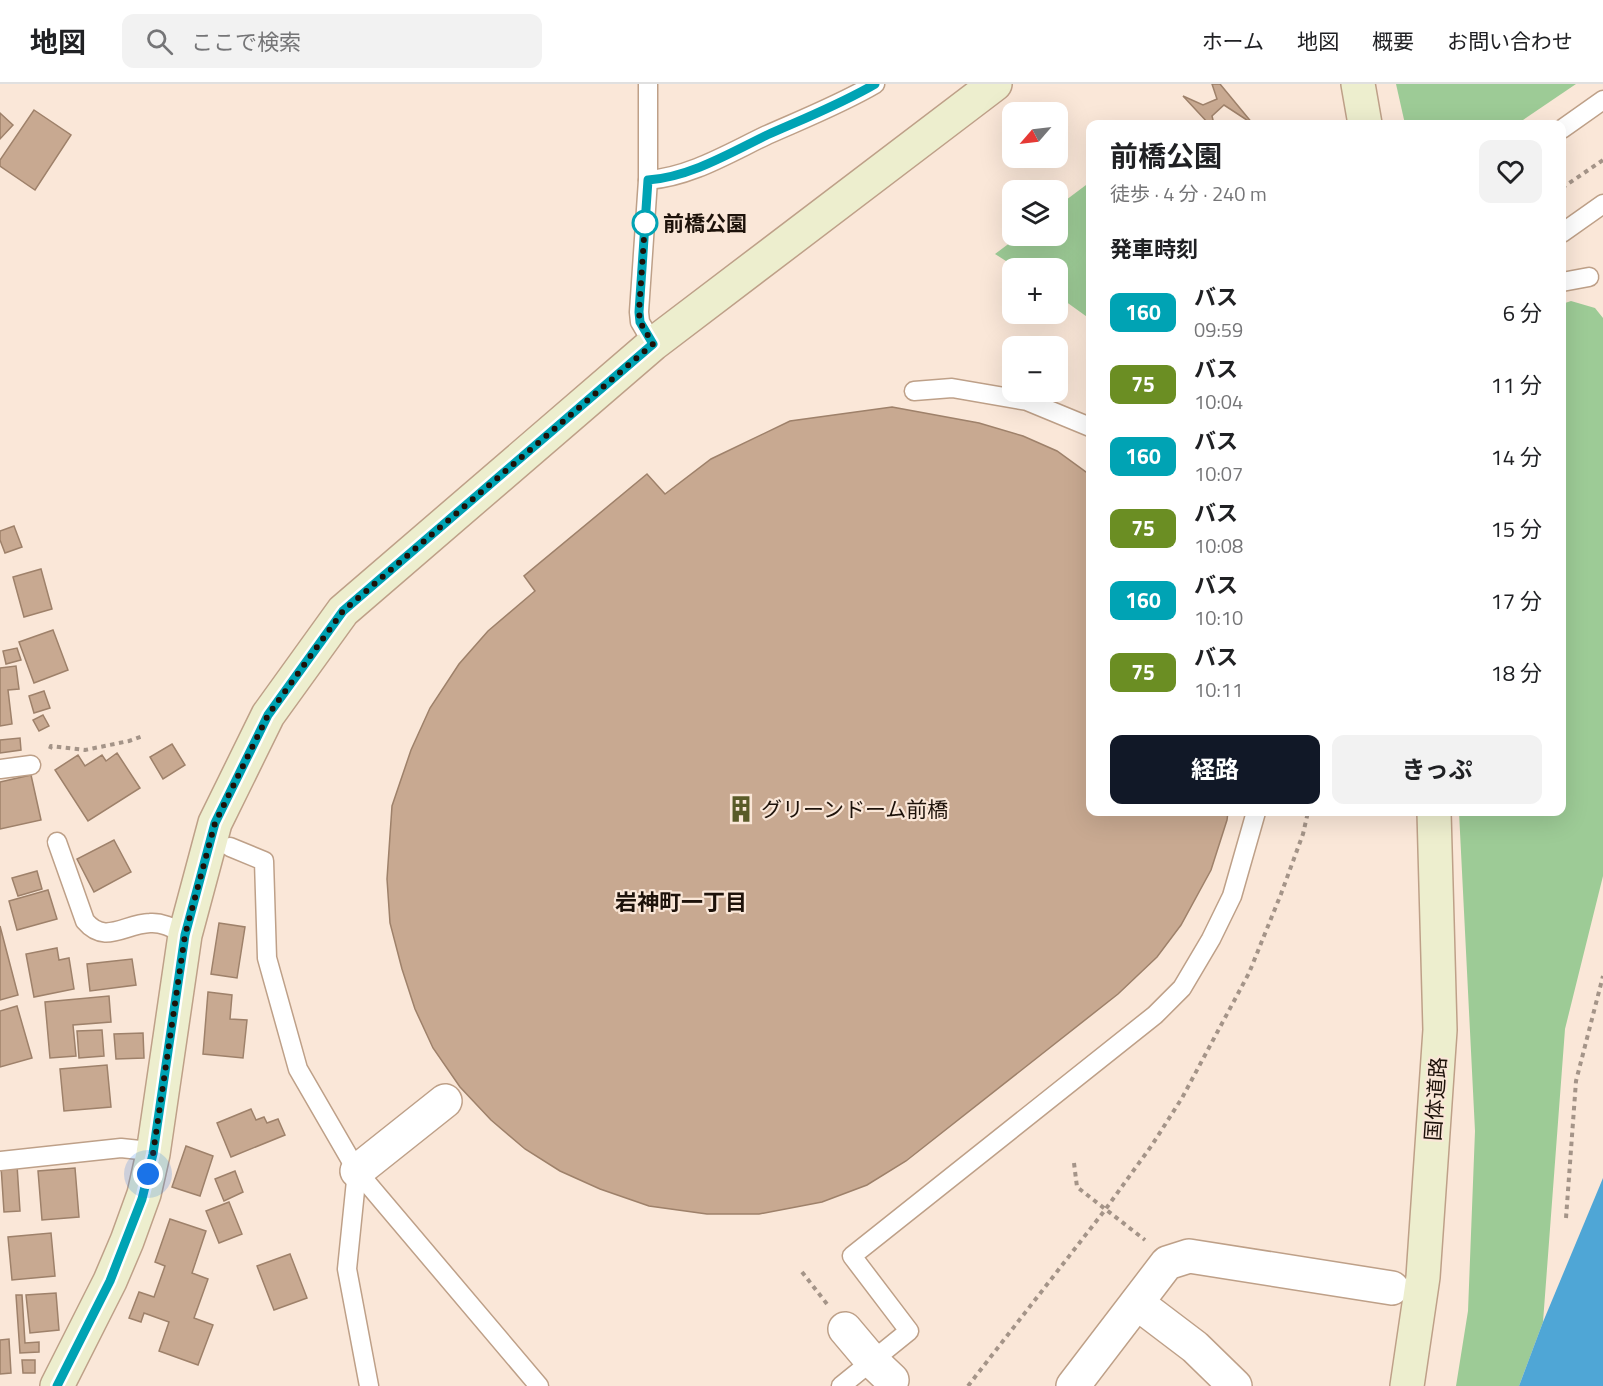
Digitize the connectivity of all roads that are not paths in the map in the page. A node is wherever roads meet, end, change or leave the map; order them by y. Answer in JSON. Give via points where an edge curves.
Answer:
{"nodes":[{"id":1,"x":648,"y":84,"type":"edge"},
{"id":2,"x":875,"y":84,"type":"edge"},
{"id":3,"x":995,"y":84,"type":"edge"},
{"id":4,"x":1358,"y":84,"type":"edge"},
{"id":5,"x":1603,"y":99,"type":"edge"},
{"id":6,"x":1364,"y":120,"type":"edge"},
{"id":7,"x":1566,"y":126,"type":"edge"},
{"id":8,"x":648,"y":180,"type":"junction"},
{"id":9,"x":1603,"y":204,"type":"edge"},
{"id":10,"x":1566,"y":230,"type":"edge"},
{"id":11,"x":1589,"y":277,"type":"dead end"},
{"id":12,"x":1566,"y":281,"type":"edge"},
{"id":13,"x":653,"y":344,"type":"junction"},
{"id":14,"x":914,"y":391,"type":"dead end"},
{"id":15,"x":1086,"y":426,"type":"edge"},
{"id":16,"x":31,"y":765,"type":"road end"},
{"id":17,"x":0,"y":769,"type":"edge"},
{"id":18,"x":1255,"y":816,"type":"edge"},
{"id":19,"x":1434,"y":816,"type":"edge"},
{"id":20,"x":57,"y":842,"type":"dead end"},
{"id":21,"x":230,"y":847,"type":"dead end"},
{"id":22,"x":185,"y":935,"type":"junction"},
{"id":23,"x":445,"y":1101,"type":"dead end"},
{"id":24,"x":153,"y":1154,"type":"junction"},
{"id":25,"x":0,"y":1161,"type":"edge"},
{"id":26,"x":363,"y":1167,"type":"junction"},
{"id":27,"x":1392,"y":1288,"type":"dead end"},
{"id":28,"x":1137,"y":1303,"type":"junction"},
{"id":29,"x":845,"y":1329,"type":"road end"},
{"id":30,"x":882,"y":1370,"type":"junction"},
{"id":31,"x":57,"y":1386,"type":"edge"},
{"id":32,"x":369,"y":1386,"type":"edge"},
{"id":33,"x":538,"y":1386,"type":"edge"},
{"id":34,"x":840,"y":1386,"type":"edge"},
{"id":35,"x":1073,"y":1386,"type":"edge"},
{"id":36,"x":1235,"y":1386,"type":"edge"},
{"id":37,"x":1407,"y":1386,"type":"edge"}],
"edges":[{"from":1,"to":8,"type":"lane"},
{"from":2,"to":8,"type":"lane","via":[[693,170]]},
{"from":3,"to":13,"type":"street"},
{"from":4,"to":6,"type":"street"},
{"from":5,"to":7,"type":"lane"},
{"from":8,"to":13,"type":"lane","via":[[639,312],[640,322]]},
{"from":9,"to":10,"type":"lane"},
{"from":11,"to":12,"type":"lane"},
{"from":13,"to":22,"type":"street","via":[[343,611],[268,715],[215,823]]},
{"from":14,"to":15,"type":"lane","via":[[952,388],[1027,401]]},
{"from":16,"to":17,"type":"lane"},
{"from":18,"to":30,"type":"lane","via":[[1232,896],[1182,988],[1155,1015],[852,1256],[909,1331]]},
{"from":19,"to":37,"type":"street","name":"国体道路","via":[[1440,1030],[1423,1277]]},
{"from":20,"to":22,"type":"lane","via":[[85,921],[92,930],[100,933],[149,923],[166,925]]},
{"from":21,"to":26,"type":"lane","via":[[264,861],[267,958],[298,1069]]},
{"from":22,"to":24,"type":"street"},
{"from":23,"to":26,"type":"street"},
{"from":24,"to":25,"type":"lane","via":[[121,1148]]},
{"from":24,"to":31,"type":"street","via":[[128,1240]]},
{"from":26,"to":32,"type":"lane","via":[[347,1269]]},
{"from":26,"to":33,"type":"lane"},
{"from":27,"to":28,"type":"street","via":[[1189,1256],[1167,1263]]},
{"from":28,"to":35,"type":"street"},
{"from":28,"to":36,"type":"street","via":[[1195,1347]]},
{"from":29,"to":30,"type":"street"},
{"from":30,"to":34,"type":"lane"}]}
